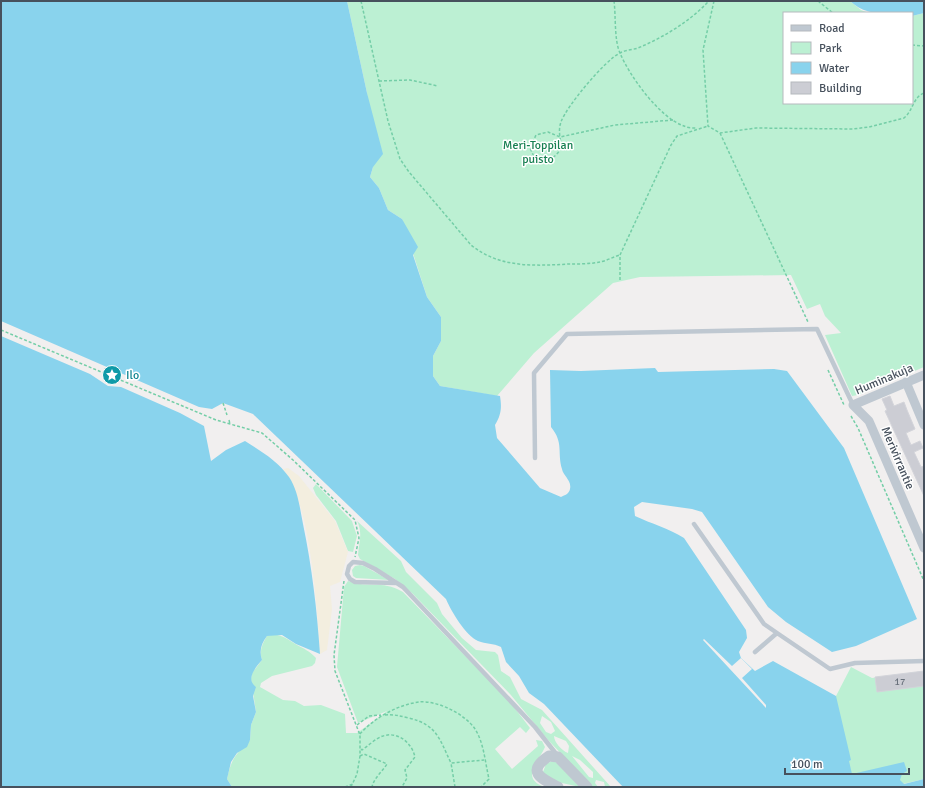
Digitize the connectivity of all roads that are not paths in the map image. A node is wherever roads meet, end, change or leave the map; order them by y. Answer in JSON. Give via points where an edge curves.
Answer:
{"nodes":[{"id":1,"x":924,"y":375,"type":"edge"},
{"id":2,"x":906,"y":382,"type":"junction"},
{"id":3,"x":853,"y":405,"type":"junction"},
{"id":4,"x":924,"y":425,"type":"edge"},
{"id":5,"x":535,"y":458,"type":"dead end"},
{"id":6,"x":694,"y":524,"type":"dead end"},
{"id":7,"x":924,"y":524,"type":"edge"},
{"id":8,"x":915,"y":528,"type":"junction"},
{"id":9,"x":924,"y":548,"type":"edge"},
{"id":10,"x":396,"y":583,"type":"junction"},
{"id":11,"x":777,"y":633,"type":"junction"},
{"id":12,"x":755,"y":652,"type":"dead end"},
{"id":13,"x":924,"y":661,"type":"edge"},
{"id":14,"x":558,"y":757,"type":"junction"},
{"id":15,"x":558,"y":787,"type":"edge"},
{"id":16,"x":587,"y":787,"type":"edge"}],
"edges":[{"from":1,"to":2,"type":"street","name":"Huminakuja"},
{"from":2,"to":3,"type":"street","name":"Huminakuja"},
{"from":2,"to":4,"type":"street"},
{"from":3,"to":5,"type":"lane","via":[[817,329],[566,334],[534,373]]},
{"from":3,"to":8,"type":"street","name":"Merivirrantie","via":[[869,421]]},
{"from":6,"to":11,"type":"lane","via":[[764,624]]},
{"from":7,"to":8,"type":"street"},
{"from":8,"to":9,"type":"street","name":"Merivirrantie"},
{"from":10,"to":10,"type":"lane","via":[[362,563],[353,562],[349,566],[347,574],[355,582]]},
{"from":10,"to":14,"type":"lane","via":[[403,587],[535,727]]},
{"from":11,"to":12,"type":"lane"},
{"from":11,"to":13,"type":"lane","via":[[830,669],[855,663]]},
{"from":14,"to":15,"type":"street","via":[[549,756],[543,760],[538,766],[537,773],[540,778]]},
{"from":14,"to":16,"type":"street"}]}
